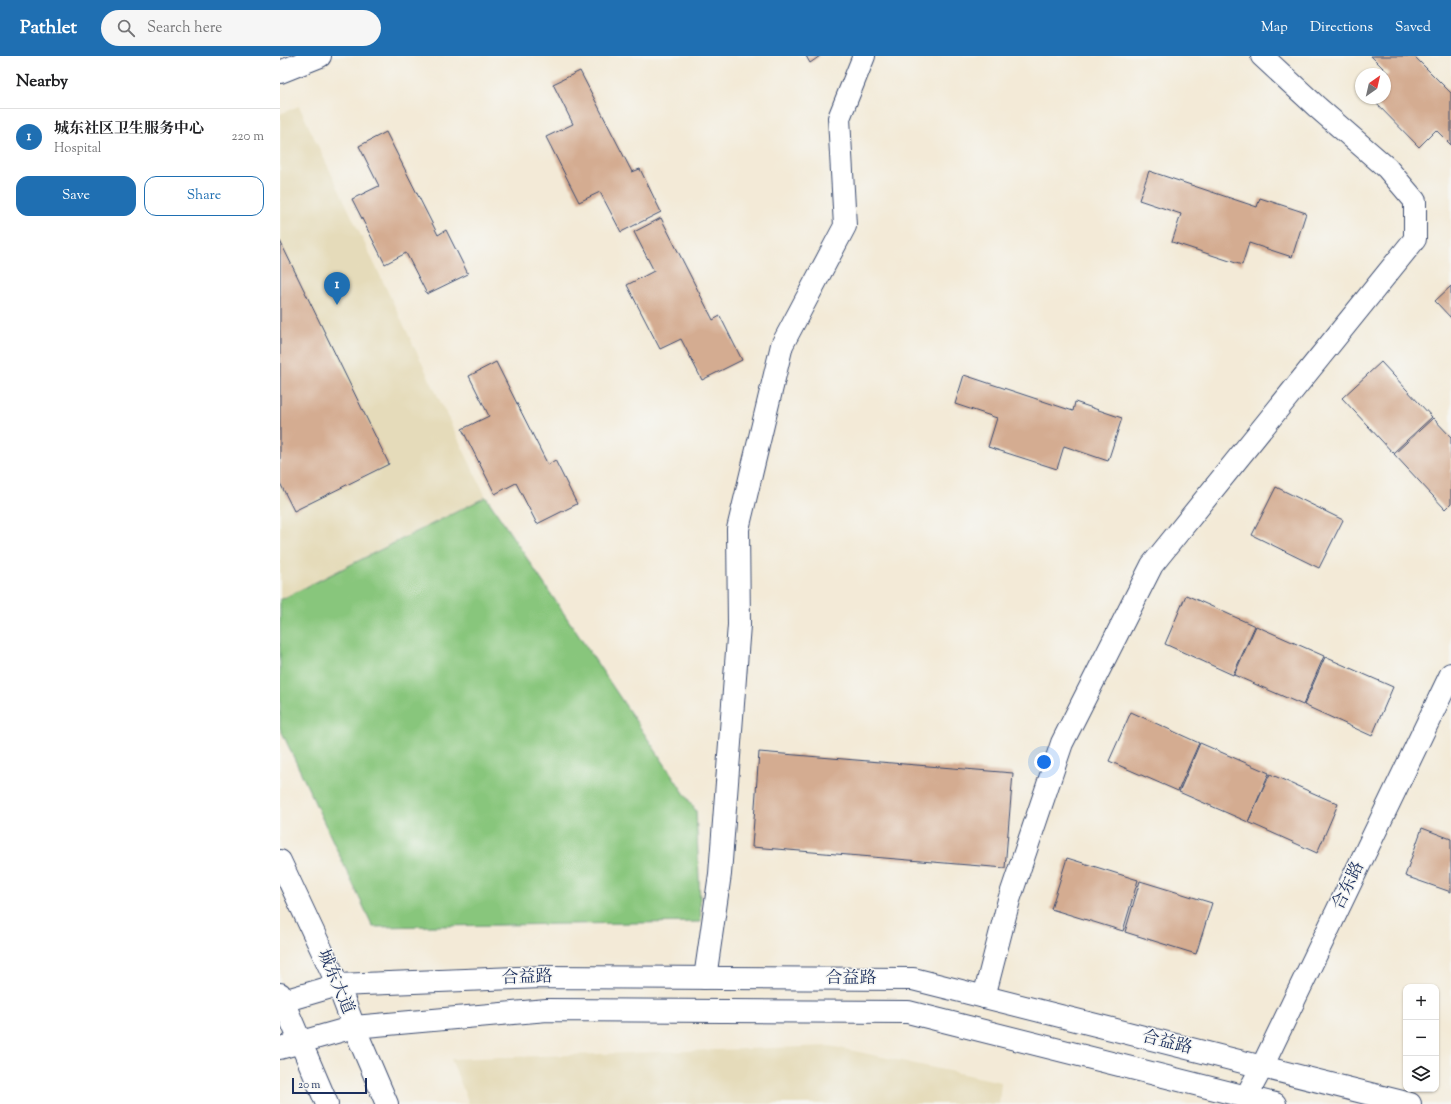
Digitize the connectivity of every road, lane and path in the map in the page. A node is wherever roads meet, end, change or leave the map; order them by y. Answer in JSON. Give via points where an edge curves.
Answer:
{"nodes":[{"id":1,"x":320,"y":56,"type":"edge"},
{"id":2,"x":864,"y":56,"type":"edge"},
{"id":3,"x":1262,"y":56,"type":"edge"},
{"id":4,"x":280,"y":72,"type":"edge"},
{"id":5,"x":1451,"y":674,"type":"edge"},
{"id":6,"x":280,"y":861,"type":"edge"},
{"id":7,"x":704,"y":978,"type":"junction"},
{"id":8,"x":338,"y":985,"type":"junction"},
{"id":9,"x":984,"y":997,"type":"junction"},
{"id":10,"x":281,"y":999,"type":"edge"},
{"id":11,"x":354,"y":1027,"type":"junction"},
{"id":12,"x":290,"y":1045,"type":"edge"},
{"id":13,"x":1262,"y":1067,"type":"junction"},
{"id":14,"x":1246,"y":1097,"type":"junction"},
{"id":15,"x":328,"y":1104,"type":"edge"},
{"id":16,"x":387,"y":1104,"type":"edge"},
{"id":17,"x":1275,"y":1104,"type":"edge"},
{"id":18,"x":1410,"y":1104,"type":"edge"}],
"edges":[{"from":1,"to":4,"type":"main road"},
{"from":2,"to":7,"type":"main road","via":[[839,118],[845,226],[782,345],[738,529],[739,624],[732,718],[720,874]]},
{"from":3,"to":9,"type":"main road","via":[[1387,168],[1415,200],[1415,239],[1152,565],[1062,744],[1009,900]]},
{"from":5,"to":13,"type":"main road","name":"合东路"},
{"from":6,"to":8,"type":"main road","name":"城东大道"},
{"from":7,"to":8,"type":"main road","name":"合益路","via":[[543,977]]},
{"from":7,"to":9,"type":"main road","name":"合益路","via":[[913,979]]},
{"from":8,"to":10,"type":"main road","name":"合益路"},
{"from":8,"to":11,"type":"main road","name":"城东大道"},
{"from":9,"to":13,"type":"main road","name":"合益路"},
{"from":10,"to":12,"type":"main road"},
{"from":11,"to":12,"type":"main road","name":"合益路"},
{"from":11,"to":14,"type":"main road","name":"合益路","via":[[547,1010],[908,1012]]},
{"from":11,"to":16,"type":"main road","name":"城东大道"},
{"from":12,"to":15,"type":"main road"},
{"from":13,"to":14,"type":"main road","name":"合东路"},
{"from":13,"to":18,"type":"main road","name":"合益路"},
{"from":14,"to":17,"type":"main road","name":"合益路"}]}
